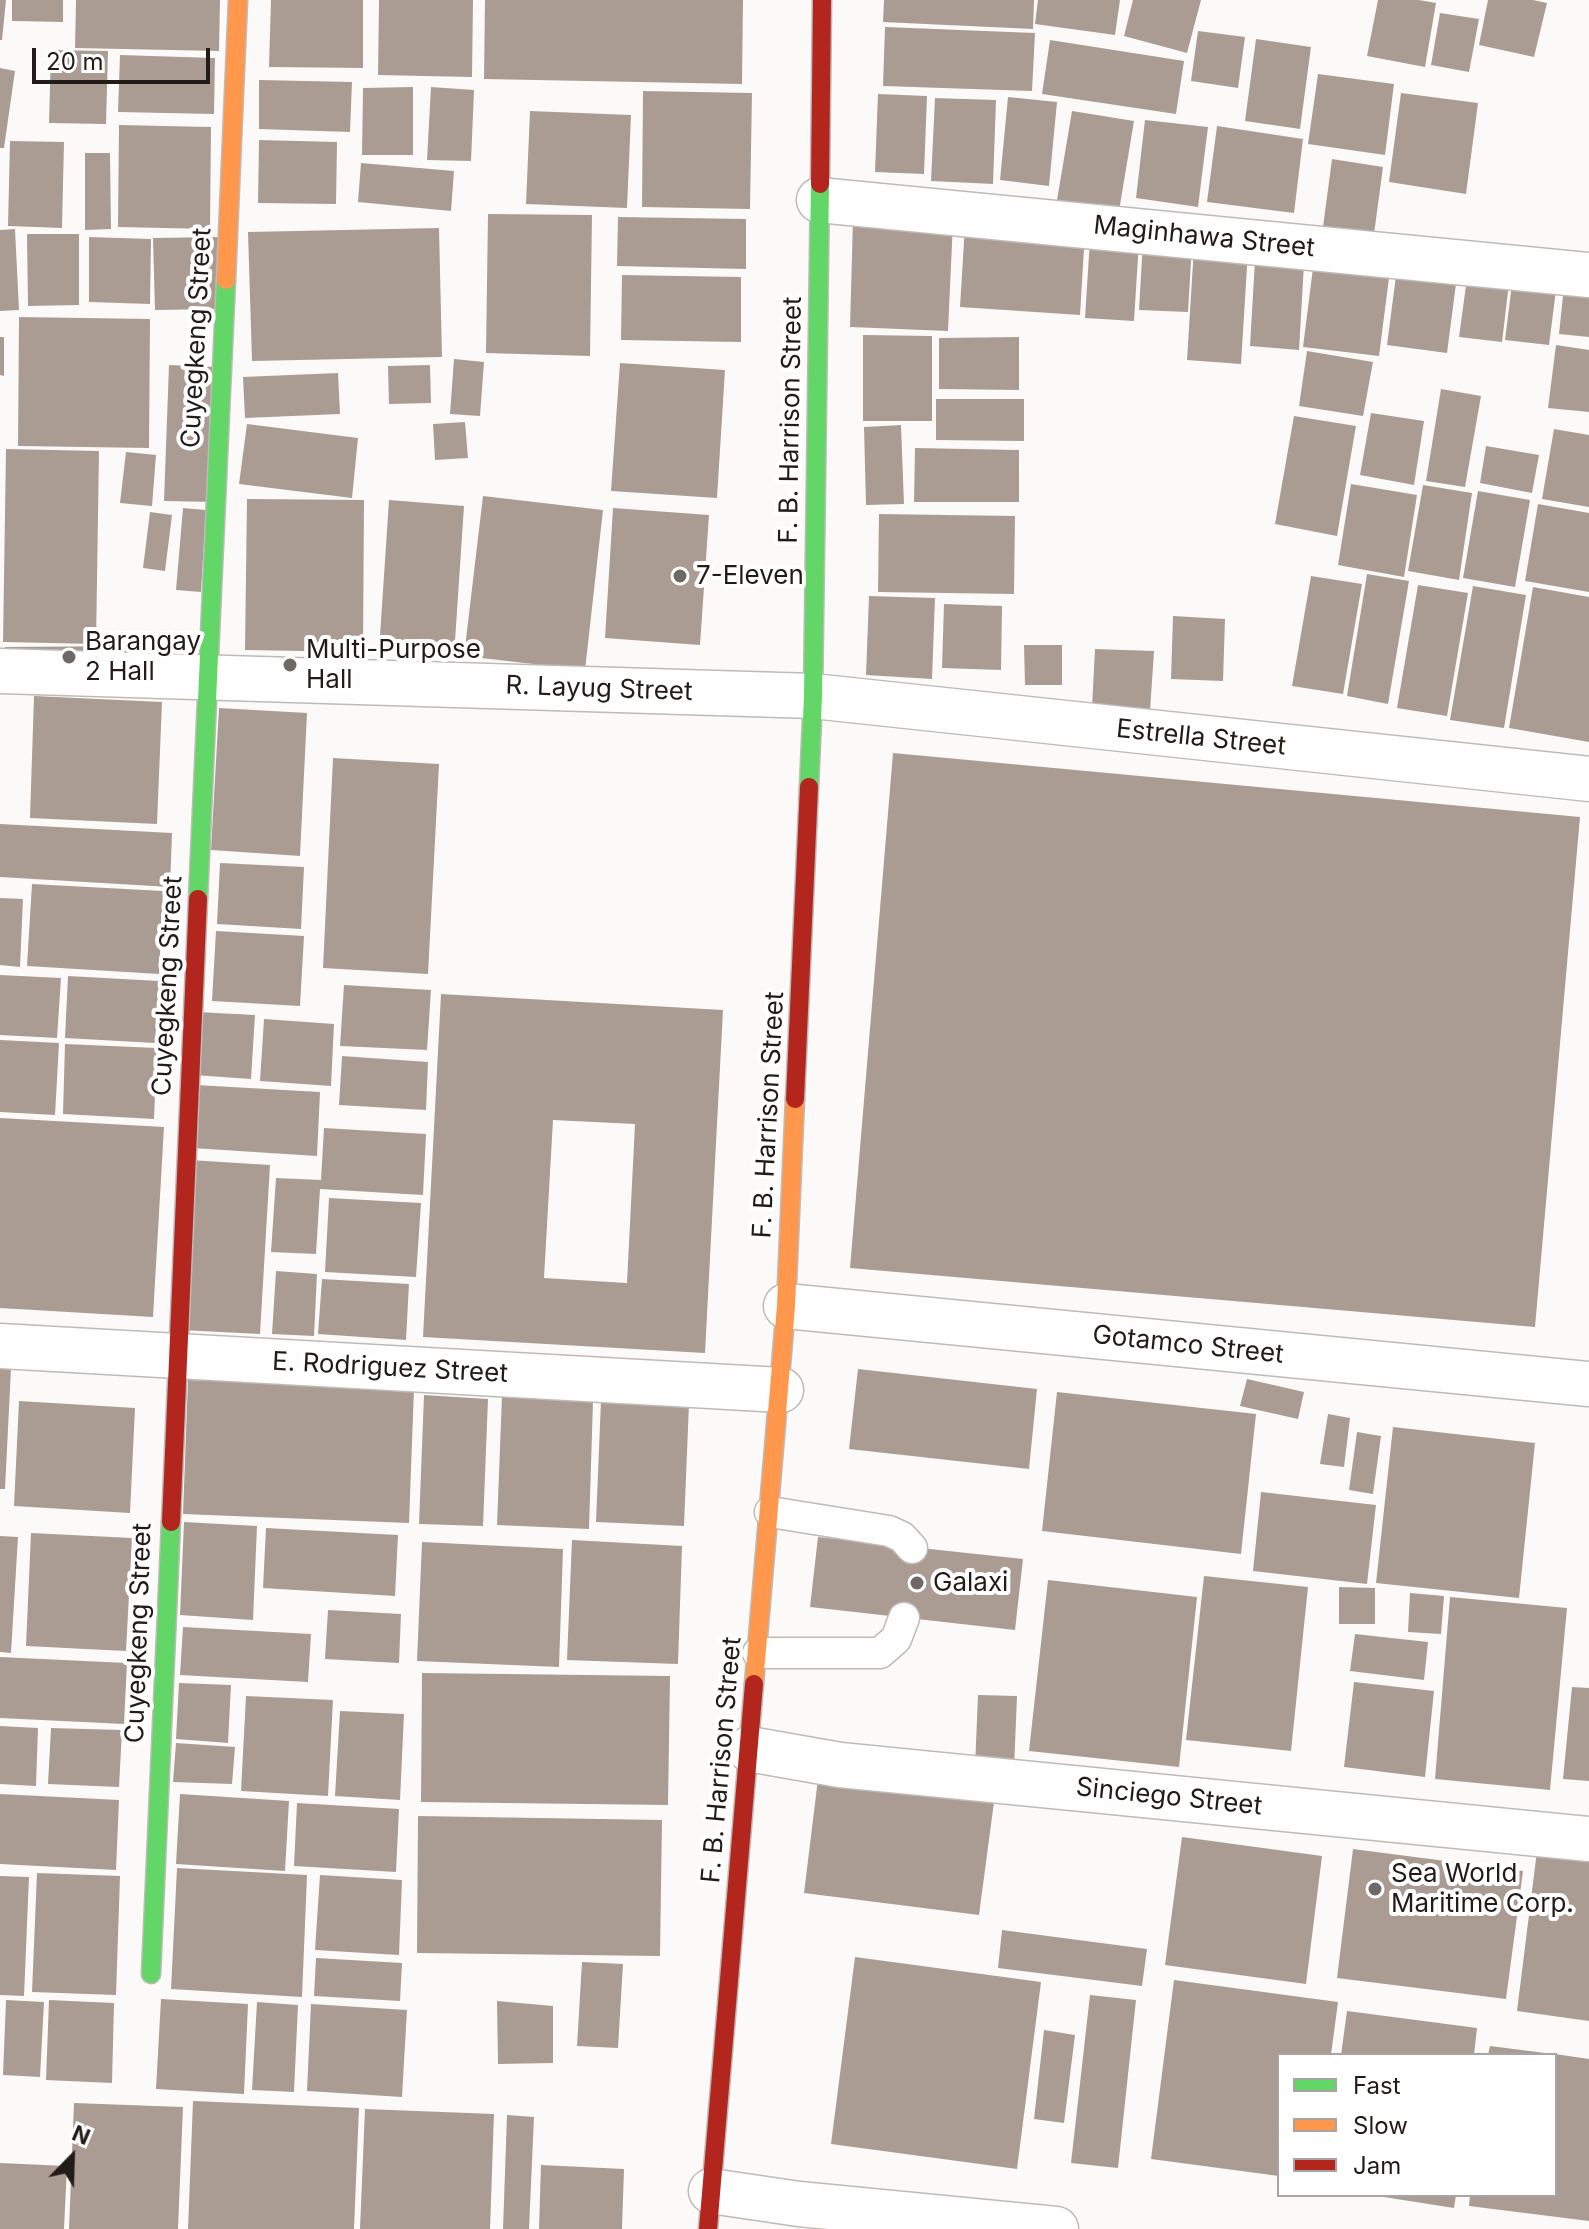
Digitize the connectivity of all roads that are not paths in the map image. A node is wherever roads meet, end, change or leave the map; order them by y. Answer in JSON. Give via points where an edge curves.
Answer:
{"nodes":[{"id":1,"x":238,"y":0,"type":"edge"},
{"id":2,"x":822,"y":0,"type":"edge"},
{"id":3,"x":819,"y":200,"type":"junction"},
{"id":4,"x":1589,"y":275,"type":"edge"},
{"id":5,"x":0,"y":671,"type":"edge"},
{"id":6,"x":207,"y":677,"type":"junction"},
{"id":7,"x":813,"y":696,"type":"junction"},
{"id":8,"x":1589,"y":779,"type":"edge"},
{"id":9,"x":786,"y":1306,"type":"junction"},
{"id":10,"x":0,"y":1346,"type":"edge"},
{"id":11,"x":177,"y":1356,"type":"junction"},
{"id":12,"x":1589,"y":1384,"type":"edge"},
{"id":13,"x":781,"y":1390,"type":"junction"},
{"id":14,"x":770,"y":1512,"type":"junction"},
{"id":15,"x":912,"y":1548,"type":"dead end"},
{"id":16,"x":904,"y":1618,"type":"dead end"},
{"id":17,"x":758,"y":1653,"type":"junction"},
{"id":18,"x":749,"y":1749,"type":"junction"},
{"id":19,"x":1589,"y":1839,"type":"edge"},
{"id":20,"x":151,"y":1974,"type":"dead end"},
{"id":21,"x":709,"y":2210,"type":"edge"},
{"id":22,"x":1056,"y":2229,"type":"edge"}],
"edges":[{"from":1,"to":6,"type":"main road","name":"Cuyegkeng Street"},
{"from":2,"to":3,"type":"main road","name":"F. B. Harrison Street"},
{"from":3,"to":4,"type":"street","name":"Maginhawa Street"},
{"from":3,"to":7,"type":"main road","name":"F. B. Harrison Street"},
{"from":5,"to":6,"type":"street","name":"R. Layug Street"},
{"from":6,"to":7,"type":"street","name":"R. Layug Street"},
{"from":6,"to":11,"type":"main road","name":"Cuyegkeng Street"},
{"from":7,"to":8,"type":"street","name":"Estrella Street"},
{"from":7,"to":9,"type":"main road","name":"F. B. Harrison Street"},
{"from":9,"to":12,"type":"street","name":"Gotamco Street"},
{"from":9,"to":13,"type":"main road","name":"F. B. Harrison Street"},
{"from":10,"to":11,"type":"street","name":"E. Rodriguez Street"},
{"from":11,"to":13,"type":"street","name":"E. Rodriguez Street"},
{"from":11,"to":20,"type":"main road","name":"Cuyegkeng Street"},
{"from":13,"to":14,"type":"main road","name":"F. B. Harrison Street"},
{"from":14,"to":15,"type":"lane","via":[[889,1531]]},
{"from":14,"to":17,"type":"main road","name":"F. B. Harrison Street"},
{"from":16,"to":17,"type":"lane","via":[[896,1639],[880,1653]]},
{"from":17,"to":18,"type":"main road","name":"F. B. Harrison Street"},
{"from":18,"to":19,"type":"street","name":"Sinciego Street","via":[[840,1765]]},
{"from":18,"to":21,"type":"main road","name":"F. B. Harrison Street"},
{"from":21,"to":22,"type":"street","via":[[799,2204]]}]}
